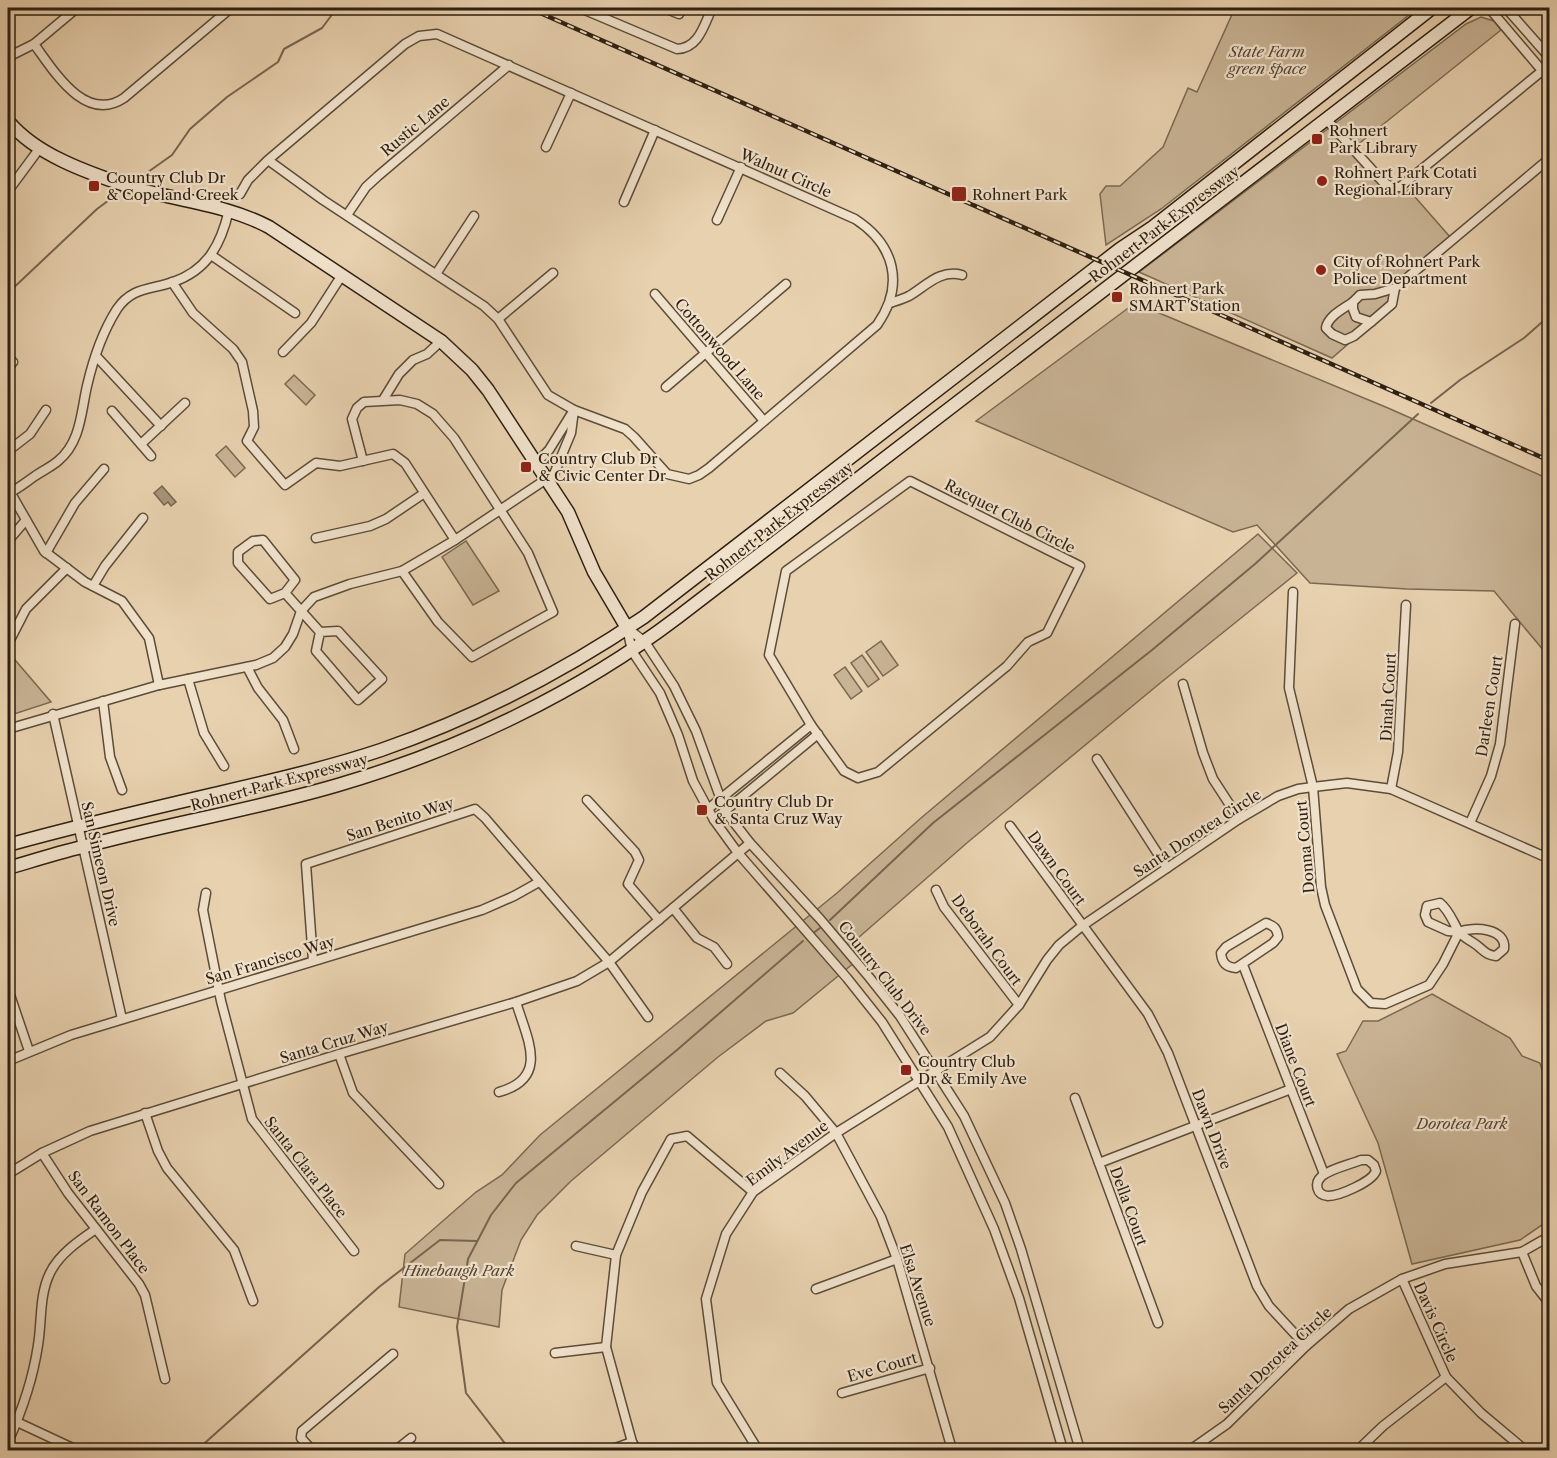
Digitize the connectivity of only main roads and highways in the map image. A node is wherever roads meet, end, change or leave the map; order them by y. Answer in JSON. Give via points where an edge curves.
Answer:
{"nodes":[{"id":1,"x":1432,"y":8,"type":"edge"},
{"id":2,"x":1471,"y":8,"type":"edge"},
{"id":3,"x":8,"y":121,"type":"edge"},
{"id":4,"x":627,"y":628,"type":"junction"},
{"id":5,"x":8,"y":845,"type":"edge"},
{"id":6,"x":8,"y":868,"type":"edge"}],
"edges":[{"from":1,"to":4,"type":"main road","name":"Rohnert Park Expressway","via":[[1153,227]]},
{"from":2,"to":6,"type":"main road","name":"Rohnert Park Expressway","via":[[632,651],[550,699],[408,762],[292,798],[83,846]]},
{"from":3,"to":4,"type":"main road","name":"Country Club Drive","via":[[39,149],[74,166],[121,184],[229,210],[269,227],[441,341],[488,390],[568,512],[594,572]]},
{"from":4,"to":5,"type":"main road","name":"Rohnert Park Expressway","via":[[513,694],[382,749],[309,771]]}]}
